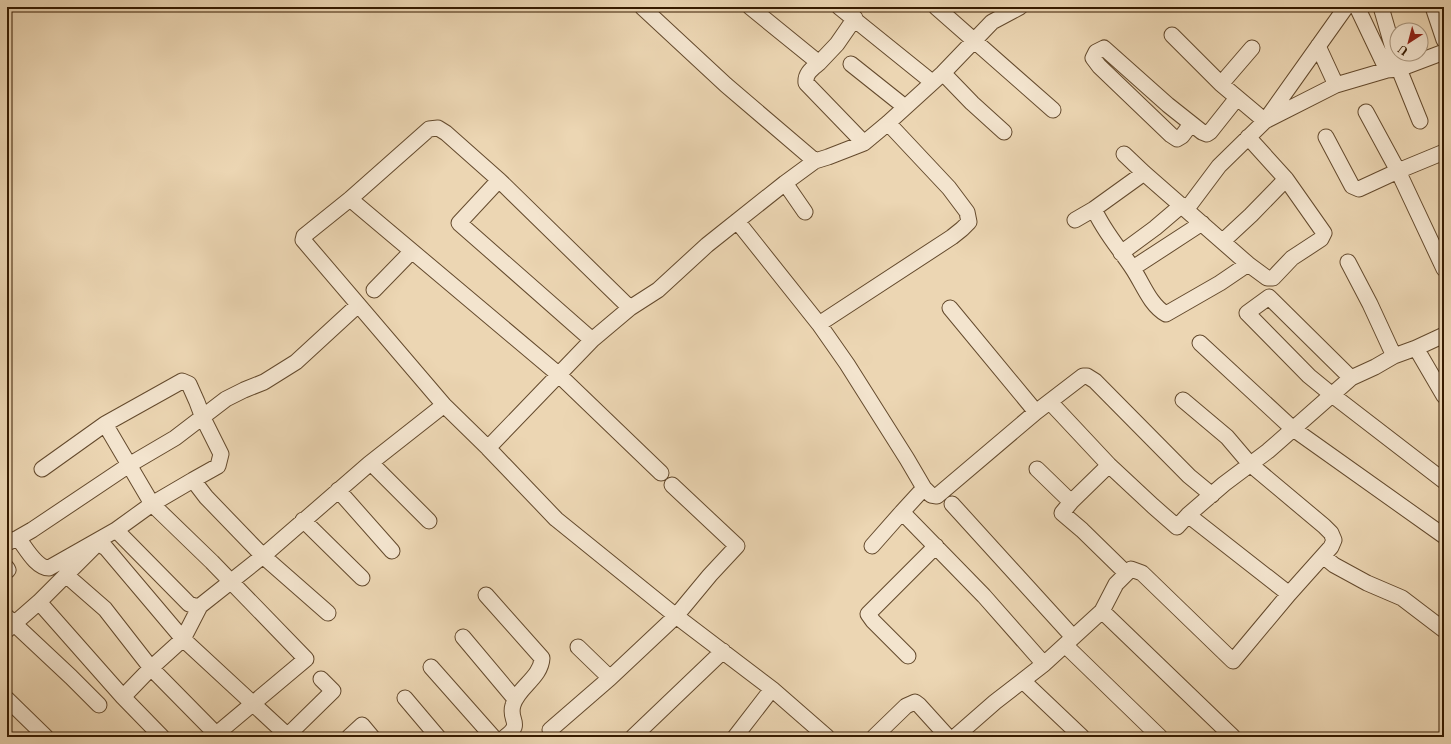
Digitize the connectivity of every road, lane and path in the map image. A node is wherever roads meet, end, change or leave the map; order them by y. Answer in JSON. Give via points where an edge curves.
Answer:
{"nodes":[{"id":1,"x":642,"y":7,"type":"edge"},
{"id":2,"x":750,"y":7,"type":"edge"},
{"id":3,"x":839,"y":7,"type":"edge"},
{"id":4,"x":936,"y":7,"type":"edge"},
{"id":5,"x":1020,"y":7,"type":"edge"},
{"id":6,"x":1346,"y":7,"type":"edge"},
{"id":7,"x":1357,"y":7,"type":"edge"},
{"id":8,"x":1381,"y":7,"type":"edge"},
{"id":9,"x":1433,"y":7,"type":"edge"},
{"id":10,"x":855,"y":18,"type":"junction"},
{"id":11,"x":1172,"y":35,"type":"dead end"},
{"id":12,"x":975,"y":40,"type":"junction"},
{"id":13,"x":1444,"y":40,"type":"edge"},
{"id":14,"x":1318,"y":46,"type":"junction"},
{"id":15,"x":1252,"y":48,"type":"dead end"},
{"id":16,"x":1444,"y":52,"type":"edge"},
{"id":17,"x":819,"y":63,"type":"junction"},
{"id":18,"x":851,"y":64,"type":"dead end"},
{"id":19,"x":1393,"y":70,"type":"junction"},
{"id":20,"x":938,"y":77,"type":"junction"},
{"id":21,"x":1221,"y":84,"type":"junction"},
{"id":22,"x":1336,"y":85,"type":"junction"},
{"id":23,"x":1237,"y":98,"type":"junction"},
{"id":24,"x":905,"y":107,"type":"junction"},
{"id":25,"x":1053,"y":110,"type":"dead end"},
{"id":26,"x":1366,"y":112,"type":"dead end"},
{"id":27,"x":1265,"y":121,"type":"junction"},
{"id":28,"x":1420,"y":121,"type":"dead end"},
{"id":29,"x":888,"y":123,"type":"junction"},
{"id":30,"x":1191,"y":124,"type":"junction"},
{"id":31,"x":1004,"y":132,"type":"dead end"},
{"id":32,"x":1326,"y":137,"type":"dead end"},
{"id":33,"x":1248,"y":138,"type":"junction"},
{"id":34,"x":864,"y":143,"type":"junction"},
{"id":35,"x":1444,"y":152,"type":"edge"},
{"id":36,"x":1124,"y":154,"type":"dead end"},
{"id":37,"x":815,"y":161,"type":"junction"},
{"id":38,"x":1398,"y":171,"type":"junction"},
{"id":39,"x":1144,"y":173,"type":"junction"},
{"id":40,"x":1286,"y":178,"type":"junction"},
{"id":41,"x":499,"y":180,"type":"junction"},
{"id":42,"x":785,"y":183,"type":"junction"},
{"id":43,"x":350,"y":199,"type":"junction"},
{"id":44,"x":1184,"y":208,"type":"junction"},
{"id":45,"x":1094,"y":209,"type":"junction"},
{"id":46,"x":805,"y":212,"type":"dead end"},
{"id":47,"x":1075,"y":220,"type":"dead end"},
{"id":48,"x":737,"y":221,"type":"junction"},
{"id":49,"x":1202,"y":223,"type":"junction"},
{"id":50,"x":1223,"y":241,"type":"junction"},
{"id":51,"x":412,"y":251,"type":"junction"},
{"id":52,"x":1121,"y":253,"type":"junction"},
{"id":53,"x":1348,"y":262,"type":"dead end"},
{"id":54,"x":1248,"y":264,"type":"junction"},
{"id":55,"x":1133,"y":268,"type":"junction"},
{"id":56,"x":1444,"y":270,"type":"edge"},
{"id":57,"x":374,"y":290,"type":"dead end"},
{"id":58,"x":358,"y":304,"type":"junction"},
{"id":59,"x":630,"y":308,"type":"junction"},
{"id":60,"x":950,"y":308,"type":"dead end"},
{"id":61,"x":819,"y":324,"type":"junction"},
{"id":62,"x":1444,"y":335,"type":"edge"},
{"id":63,"x":592,"y":340,"type":"junction"},
{"id":64,"x":1200,"y":343,"type":"dead end"},
{"id":65,"x":1416,"y":348,"type":"junction"},
{"id":66,"x":1394,"y":356,"type":"junction"},
{"id":67,"x":558,"y":374,"type":"junction"},
{"id":68,"x":1351,"y":378,"type":"junction"},
{"id":69,"x":1331,"y":394,"type":"junction"},
{"id":70,"x":1444,"y":396,"type":"edge"},
{"id":71,"x":1183,"y":400,"type":"dead end"},
{"id":72,"x":1050,"y":402,"type":"junction"},
{"id":73,"x":444,"y":405,"type":"junction"},
{"id":74,"x":1036,"y":412,"type":"junction"},
{"id":75,"x":203,"y":418,"type":"junction"},
{"id":76,"x":106,"y":424,"type":"junction"},
{"id":77,"x":1292,"y":428,"type":"junction"},
{"id":78,"x":488,"y":448,"type":"junction"},
{"id":79,"x":371,"y":463,"type":"junction"},
{"id":80,"x":1250,"y":464,"type":"junction"},
{"id":81,"x":129,"y":465,"type":"junction"},
{"id":82,"x":1109,"y":465,"type":"junction"},
{"id":83,"x":42,"y":469,"type":"dead end"},
{"id":84,"x":1037,"y":469,"type":"dead end"},
{"id":85,"x":661,"y":473,"type":"dead end"},
{"id":86,"x":193,"y":480,"type":"junction"},
{"id":87,"x":1444,"y":481,"type":"edge"},
{"id":88,"x":672,"y":485,"type":"dead end"},
{"id":89,"x":924,"y":488,"type":"junction"},
{"id":90,"x":338,"y":490,"type":"junction"},
{"id":91,"x":1212,"y":495,"type":"junction"},
{"id":92,"x":1071,"y":502,"type":"junction"},
{"id":93,"x":152,"y":504,"type":"junction"},
{"id":94,"x":952,"y":504,"type":"dead end"},
{"id":95,"x":902,"y":512,"type":"junction"},
{"id":96,"x":1188,"y":515,"type":"junction"},
{"id":97,"x":303,"y":520,"type":"junction"},
{"id":98,"x":429,"y":521,"type":"dead end"},
{"id":99,"x":116,"y":530,"type":"junction"},
{"id":100,"x":1444,"y":536,"type":"edge"},
{"id":101,"x":13,"y":540,"type":"edge"},
{"id":102,"x":872,"y":546,"type":"dead end"},
{"id":103,"x":936,"y":546,"type":"junction"},
{"id":104,"x":392,"y":551,"type":"dead end"},
{"id":105,"x":263,"y":556,"type":"junction"},
{"id":106,"x":1323,"y":556,"type":"junction"},
{"id":107,"x":1126,"y":573,"type":"junction"},
{"id":108,"x":66,"y":575,"type":"junction"},
{"id":109,"x":362,"y":578,"type":"dead end"},
{"id":110,"x":231,"y":582,"type":"junction"},
{"id":111,"x":1289,"y":594,"type":"junction"},
{"id":112,"x":486,"y":595,"type":"dead end"},
{"id":113,"x":39,"y":602,"type":"junction"},
{"id":114,"x":200,"y":606,"type":"junction"},
{"id":115,"x":1102,"y":611,"type":"junction"},
{"id":116,"x":328,"y":613,"type":"dead end"},
{"id":117,"x":676,"y":616,"type":"junction"},
{"id":118,"x":9,"y":624,"type":"edge"},
{"id":119,"x":1444,"y":630,"type":"edge"},
{"id":120,"x":463,"y":637,"type":"dead end"},
{"id":121,"x":183,"y":639,"type":"junction"},
{"id":122,"x":1069,"y":641,"type":"junction"},
{"id":123,"x":578,"y":647,"type":"dead end"},
{"id":124,"x":723,"y":651,"type":"junction"},
{"id":125,"x":908,"y":656,"type":"dead end"},
{"id":126,"x":1044,"y":664,"type":"junction"},
{"id":127,"x":431,"y":667,"type":"dead end"},
{"id":128,"x":151,"y":668,"type":"junction"},
{"id":129,"x":610,"y":678,"type":"junction"},
{"id":130,"x":321,"y":679,"type":"dead end"},
{"id":131,"x":1024,"y":681,"type":"junction"},
{"id":132,"x":772,"y":689,"type":"junction"},
{"id":133,"x":123,"y":697,"type":"junction"},
{"id":134,"x":405,"y":698,"type":"dead end"},
{"id":135,"x":7,"y":699,"type":"edge"},
{"id":136,"x":515,"y":699,"type":"junction"},
{"id":137,"x":253,"y":703,"type":"junction"},
{"id":138,"x":99,"y":705,"type":"dead end"},
{"id":139,"x":550,"y":730,"type":"dead end"},
{"id":140,"x":1152,"y":735,"type":"edge"},
{"id":141,"x":216,"y":736,"type":"edge"},
{"id":142,"x":288,"y":736,"type":"edge"},
{"id":143,"x":46,"y":737,"type":"edge"},
{"id":144,"x":162,"y":737,"type":"edge"},
{"id":145,"x":349,"y":737,"type":"edge"},
{"id":146,"x":372,"y":737,"type":"edge"},
{"id":147,"x":438,"y":737,"type":"edge"},
{"id":148,"x":493,"y":737,"type":"edge"},
{"id":149,"x":505,"y":737,"type":"edge"},
{"id":150,"x":634,"y":737,"type":"edge"},
{"id":151,"x":735,"y":737,"type":"edge"},
{"id":152,"x":827,"y":737,"type":"edge"},
{"id":153,"x":874,"y":737,"type":"edge"},
{"id":154,"x":948,"y":737,"type":"edge"},
{"id":155,"x":955,"y":737,"type":"edge"},
{"id":156,"x":1082,"y":737,"type":"edge"},
{"id":157,"x":1232,"y":737,"type":"edge"}],
"edges":[{"from":1,"to":37,"type":"street","via":[[726,85]]},
{"from":2,"to":17,"type":"street"},
{"from":3,"to":10,"type":"street"},
{"from":4,"to":12,"type":"street"},
{"from":5,"to":12,"type":"street","via":[[992,22]]},
{"from":6,"to":14,"type":"street"},
{"from":7,"to":19,"type":"street"},
{"from":8,"to":19,"type":"street"},
{"from":9,"to":13,"type":"street"},
{"from":10,"to":17,"type":"street","via":[[837,44]]},
{"from":10,"to":20,"type":"street"},
{"from":11,"to":21,"type":"street"},
{"from":12,"to":20,"type":"street"},
{"from":12,"to":25,"type":"street"},
{"from":14,"to":22,"type":"street"},
{"from":14,"to":27,"type":"street"},
{"from":15,"to":21,"type":"street"},
{"from":16,"to":19,"type":"street"},
{"from":17,"to":34,"type":"street","via":[[808,71],[806,83]]},
{"from":18,"to":24,"type":"street"},
{"from":19,"to":22,"type":"street"},
{"from":19,"to":28,"type":"street"},
{"from":20,"to":24,"type":"street"},
{"from":20,"to":31,"type":"street"},
{"from":21,"to":23,"type":"street"},
{"from":22,"to":27,"type":"street"},
{"from":23,"to":27,"type":"street"},
{"from":23,"to":30,"type":"street","via":[[1207,134]]},
{"from":24,"to":29,"type":"street"},
{"from":26,"to":38,"type":"street"},
{"from":27,"to":33,"type":"street"},
{"from":29,"to":34,"type":"street"},
{"from":29,"to":61,"type":"street","via":[[949,188],[967,212],[969,222],[952,237]]},
{"from":30,"to":30,"type":"street","via":[[1177,139],[1171,135],[1099,66],[1093,58],[1096,52],[1104,48]]},
{"from":32,"to":38,"type":"street","via":[[1355,189]]},
{"from":33,"to":40,"type":"street"},
{"from":33,"to":44,"type":"street","via":[[1219,166]]},
{"from":34,"to":37,"type":"street"},
{"from":35,"to":38,"type":"street"},
{"from":36,"to":39,"type":"street"},
{"from":37,"to":42,"type":"street"},
{"from":38,"to":56,"type":"street"},
{"from":39,"to":44,"type":"street"},
{"from":39,"to":45,"type":"street"},
{"from":40,"to":50,"type":"street"},
{"from":40,"to":54,"type":"street","via":[[1324,233],[1323,236],[1292,258],[1273,278],[1267,278]]},
{"from":41,"to":43,"type":"street","via":[[446,133],[438,128],[429,129]]},
{"from":41,"to":59,"type":"street"},
{"from":41,"to":63,"type":"street","via":[[459,222]]},
{"from":42,"to":46,"type":"street"},
{"from":42,"to":48,"type":"street"},
{"from":43,"to":51,"type":"street"},
{"from":43,"to":58,"type":"street","via":[[304,236],[303,240]]},
{"from":44,"to":49,"type":"street"},
{"from":44,"to":52,"type":"street"},
{"from":45,"to":47,"type":"street"},
{"from":45,"to":52,"type":"street","via":[[1099,221]]},
{"from":48,"to":59,"type":"street","via":[[658,290]]},
{"from":48,"to":61,"type":"street"},
{"from":49,"to":50,"type":"street"},
{"from":49,"to":55,"type":"street"},
{"from":50,"to":54,"type":"street"},
{"from":51,"to":57,"type":"street"},
{"from":51,"to":67,"type":"street"},
{"from":52,"to":55,"type":"street"},
{"from":53,"to":66,"type":"street"},
{"from":54,"to":55,"type":"street","via":[[1166,314],[1156,306]]},
{"from":58,"to":73,"type":"street"},
{"from":58,"to":75,"type":"street","via":[[296,362],[264,382],[226,399]]},
{"from":59,"to":63,"type":"street"},
{"from":60,"to":74,"type":"street"},
{"from":61,"to":89,"type":"street","via":[[847,364]]},
{"from":62,"to":65,"type":"street"},
{"from":63,"to":67,"type":"street"},
{"from":64,"to":77,"type":"street"},
{"from":65,"to":66,"type":"street"},
{"from":65,"to":70,"type":"street"},
{"from":66,"to":68,"type":"street"},
{"from":67,"to":78,"type":"street"},
{"from":67,"to":85,"type":"street"},
{"from":68,"to":69,"type":"street"},
{"from":68,"to":69,"type":"street","via":[[1269,297],[1247,313],[1300,367]]},
{"from":69,"to":77,"type":"street"},
{"from":69,"to":87,"type":"street"},
{"from":71,"to":80,"type":"street","via":[[1227,437]]},
{"from":72,"to":74,"type":"street"},
{"from":72,"to":82,"type":"street"},
{"from":72,"to":91,"type":"street","via":[[1083,376],[1090,378],[1189,476]]},
{"from":73,"to":78,"type":"street"},
{"from":73,"to":79,"type":"street"},
{"from":74,"to":89,"type":"street","via":[[937,496],[930,495]]},
{"from":75,"to":76,"type":"street","via":[[189,384],[182,381]]},
{"from":75,"to":81,"type":"street"},
{"from":75,"to":86,"type":"street","via":[[221,454],[220,461],[218,466]]},
{"from":76,"to":81,"type":"street"},
{"from":76,"to":83,"type":"street"},
{"from":77,"to":80,"type":"street"},
{"from":77,"to":100,"type":"street"},
{"from":78,"to":117,"type":"street","via":[[556,519]]},
{"from":79,"to":90,"type":"street"},
{"from":79,"to":98,"type":"street"},
{"from":80,"to":91,"type":"street"},
{"from":80,"to":106,"type":"street","via":[[1331,533],[1334,540],[1331,548]]},
{"from":81,"to":93,"type":"street"},
{"from":81,"to":101,"type":"street"},
{"from":82,"to":92,"type":"street"},
{"from":82,"to":96,"type":"street","via":[[1177,527]]},
{"from":84,"to":92,"type":"street"},
{"from":86,"to":93,"type":"street"},
{"from":86,"to":105,"type":"street"},
{"from":88,"to":117,"type":"street","via":[[737,546]]},
{"from":89,"to":95,"type":"street"},
{"from":90,"to":97,"type":"street"},
{"from":90,"to":104,"type":"street"},
{"from":91,"to":96,"type":"street"},
{"from":92,"to":107,"type":"street","via":[[1062,513]]},
{"from":93,"to":99,"type":"street"},
{"from":93,"to":110,"type":"street"},
{"from":94,"to":122,"type":"street"},
{"from":95,"to":102,"type":"street"},
{"from":95,"to":103,"type":"street"},
{"from":96,"to":111,"type":"street"},
{"from":97,"to":105,"type":"street"},
{"from":97,"to":109,"type":"street"},
{"from":99,"to":101,"type":"street","via":[[49,568],[39,565]]},
{"from":99,"to":114,"type":"street","via":[[189,604]]},
{"from":103,"to":125,"type":"street","via":[[868,614]]},
{"from":103,"to":126,"type":"street"},
{"from":105,"to":110,"type":"street"},
{"from":105,"to":116,"type":"street"},
{"from":106,"to":111,"type":"street"},
{"from":106,"to":119,"type":"street","via":[[1367,583],[1402,598]]},
{"from":107,"to":111,"type":"street","via":[[1131,569],[1142,574],[1233,661]]},
{"from":107,"to":115,"type":"street","via":[[1116,584]]},
{"from":108,"to":113,"type":"street"},
{"from":108,"to":121,"type":"street","via":[[96,544],[101,544]]},
{"from":108,"to":128,"type":"street","via":[[105,609]]},
{"from":110,"to":114,"type":"street"},
{"from":110,"to":137,"type":"street","via":[[306,659]]},
{"from":112,"to":136,"type":"street","via":[[542,658],[540,669]]},
{"from":113,"to":118,"type":"street"},
{"from":113,"to":133,"type":"street"},
{"from":114,"to":121,"type":"street"},
{"from":115,"to":122,"type":"street"},
{"from":115,"to":157,"type":"street"},
{"from":117,"to":124,"type":"street"},
{"from":117,"to":129,"type":"street"},
{"from":118,"to":138,"type":"street","via":[[71,677]]},
{"from":120,"to":136,"type":"street"},
{"from":121,"to":128,"type":"street"},
{"from":121,"to":137,"type":"street"},
{"from":122,"to":126,"type":"street"},
{"from":122,"to":140,"type":"street"},
{"from":123,"to":129,"type":"street"},
{"from":124,"to":132,"type":"street"},
{"from":124,"to":150,"type":"street"},
{"from":126,"to":131,"type":"street"},
{"from":127,"to":148,"type":"street"},
{"from":128,"to":133,"type":"street"},
{"from":128,"to":141,"type":"street"},
{"from":129,"to":139,"type":"street"},
{"from":130,"to":142,"type":"street","via":[[333,691]]},
{"from":131,"to":155,"type":"street"},
{"from":131,"to":156,"type":"street"},
{"from":132,"to":151,"type":"street"},
{"from":132,"to":152,"type":"street"},
{"from":133,"to":144,"type":"street"},
{"from":134,"to":147,"type":"street"},
{"from":135,"to":143,"type":"street"},
{"from":136,"to":149,"type":"street","via":[[512,707],[515,727]]},
{"from":137,"to":141,"type":"street"},
{"from":137,"to":142,"type":"street"},
{"from":145,"to":146,"type":"street","via":[[362,725]]},
{"from":153,"to":154,"type":"street","via":[[906,706],[915,702]]}]}
